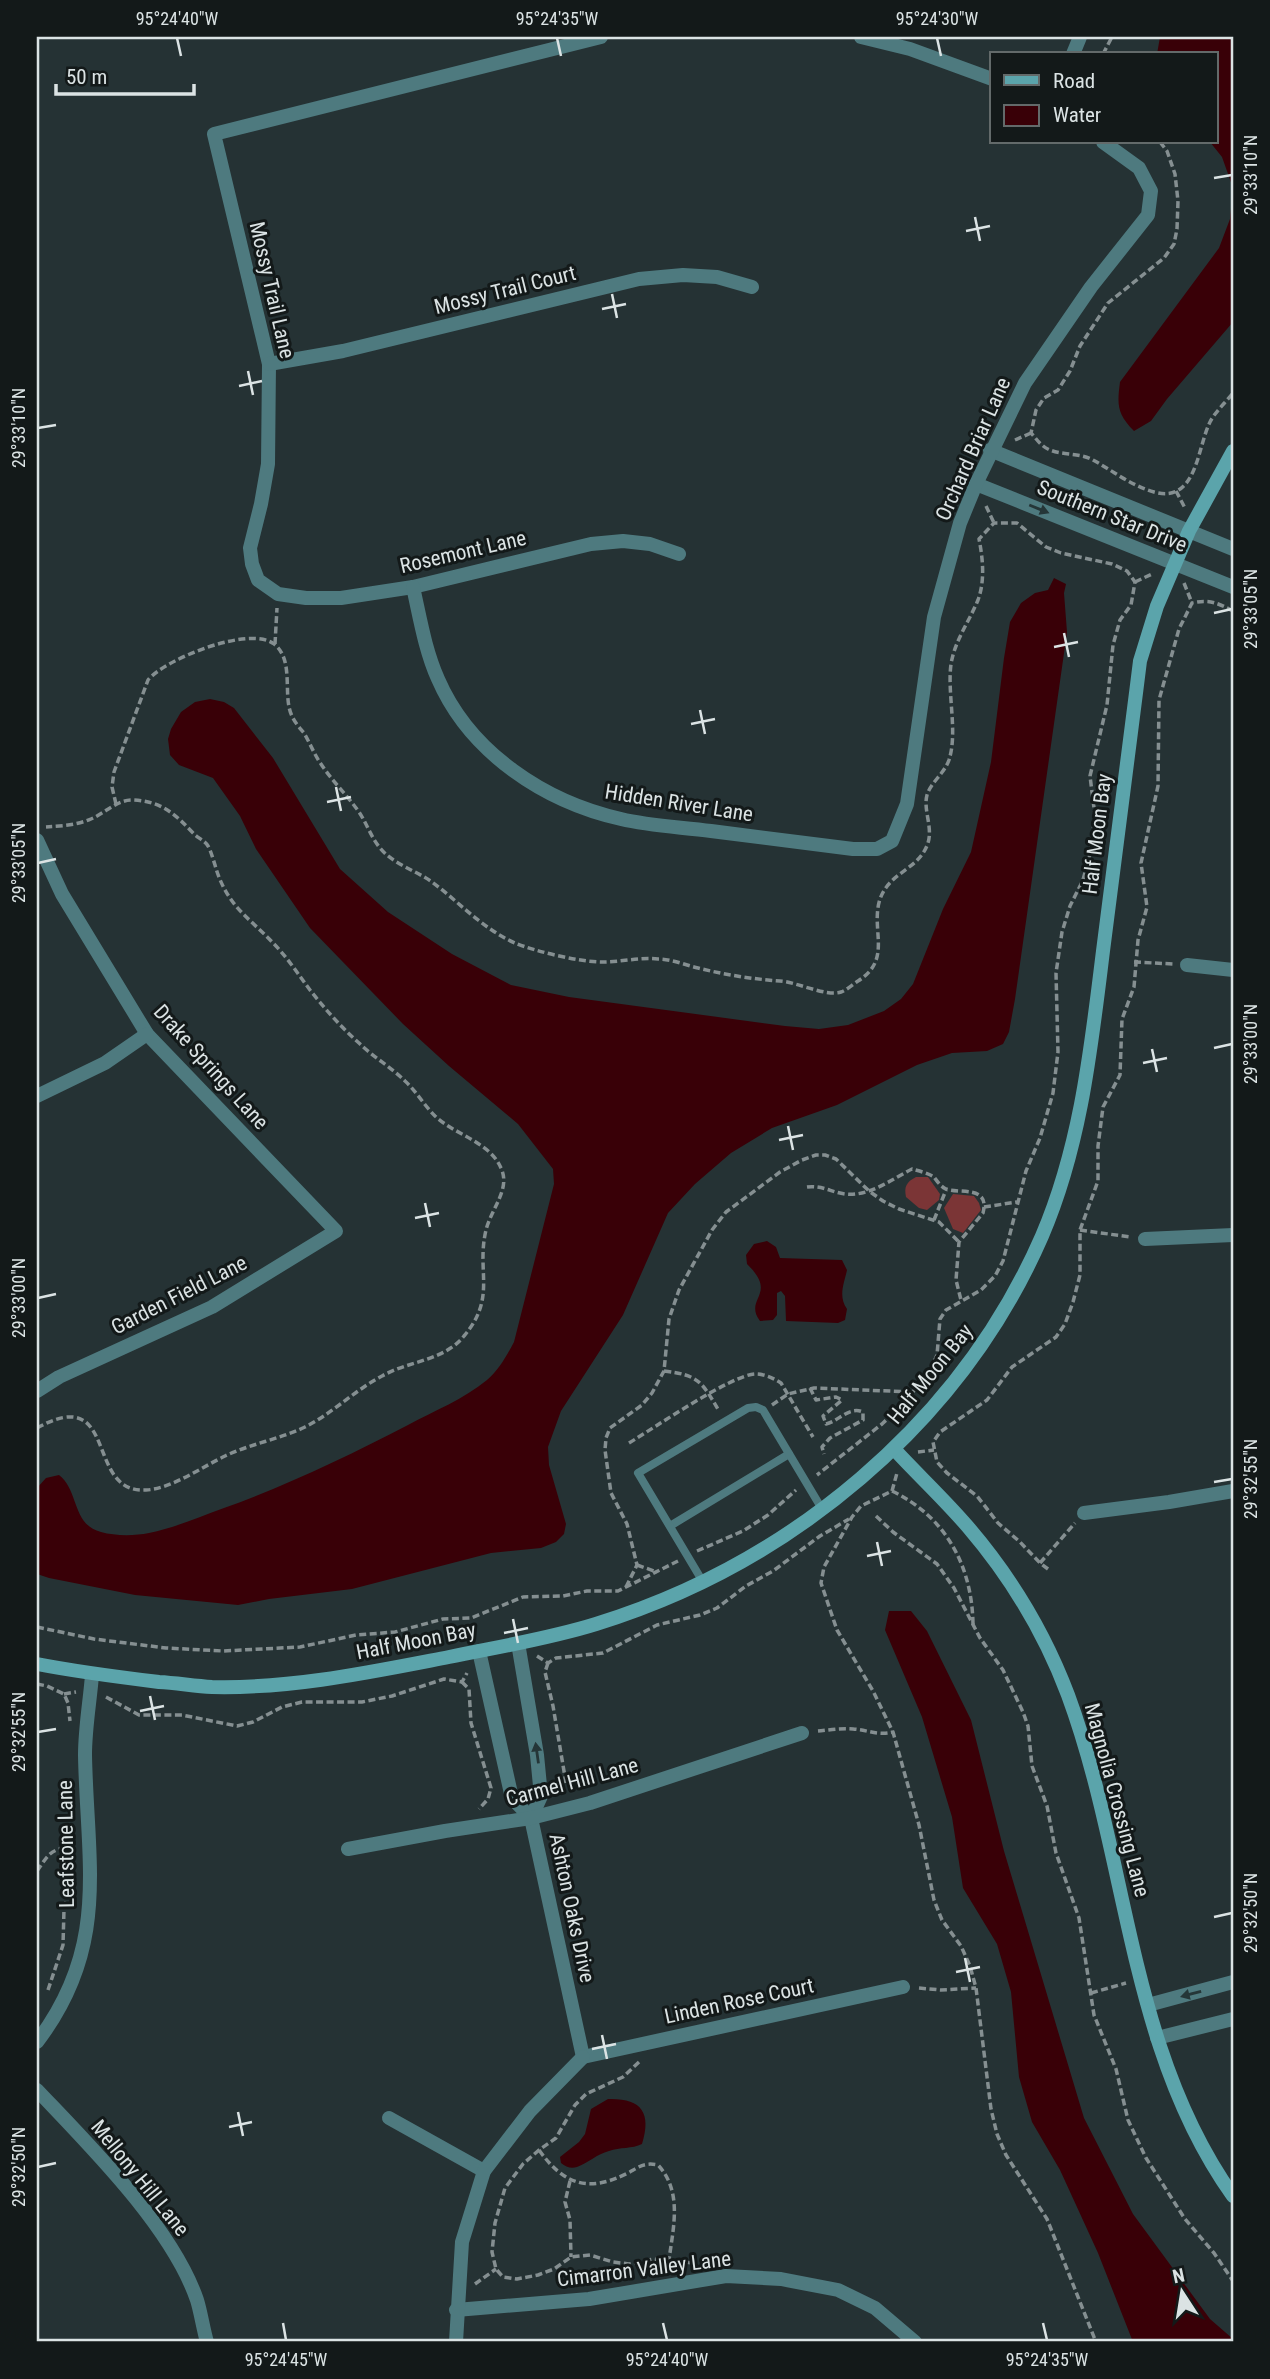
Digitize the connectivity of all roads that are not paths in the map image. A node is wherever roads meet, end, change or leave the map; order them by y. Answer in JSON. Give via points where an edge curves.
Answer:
{"nodes":[{"id":1,"x":601,"y":37,"type":"edge"},
{"id":2,"x":862,"y":37,"type":"edge"},
{"id":3,"x":990,"y":78,"type":"edge"},
{"id":4,"x":1106,"y":144,"type":"edge"},
{"id":5,"x":752,"y":287,"type":"dead end"},
{"id":6,"x":269,"y":364,"type":"junction"},
{"id":7,"x":990,"y":450,"type":"junction"},
{"id":8,"x":1233,"y":451,"type":"edge"},
{"id":9,"x":975,"y":484,"type":"junction"},
{"id":10,"x":1189,"y":531,"type":"junction"},
{"id":11,"x":1233,"y":549,"type":"edge"},
{"id":12,"x":679,"y":554,"type":"dead end"},
{"id":13,"x":1176,"y":564,"type":"junction"},
{"id":14,"x":258,"y":580,"type":"joint"},
{"id":15,"x":413,"y":587,"type":"junction"},
{"id":16,"x":1233,"y":587,"type":"edge"},
{"id":17,"x":37,"y":840,"type":"edge"},
{"id":18,"x":892,"y":841,"type":"joint"},
{"id":19,"x":1187,"y":965,"type":"road end"},
{"id":20,"x":1233,"y":970,"type":"edge"},
{"id":21,"x":147,"y":1034,"type":"junction"},
{"id":22,"x":37,"y":1096,"type":"edge"},
{"id":23,"x":336,"y":1231,"type":"joint"},
{"id":24,"x":1233,"y":1235,"type":"edge"},
{"id":25,"x":1144,"y":1240,"type":"road end"},
{"id":26,"x":37,"y":1391,"type":"edge"},
{"id":27,"x":895,"y":1450,"type":"junction"},
{"id":28,"x":789,"y":1454,"type":"junction"},
{"id":29,"x":1233,"y":1492,"type":"edge"},
{"id":30,"x":822,"y":1509,"type":"junction"},
{"id":31,"x":1084,"y":1513,"type":"road end"},
{"id":32,"x":670,"y":1526,"type":"junction"},
{"id":33,"x":703,"y":1582,"type":"junction"},
{"id":34,"x":518,"y":1643,"type":"junction"},
{"id":35,"x":480,"y":1651,"type":"junction"},
{"id":36,"x":37,"y":1664,"type":"edge"},
{"id":37,"x":91,"y":1682,"type":"junction"},
{"id":38,"x":802,"y":1733,"type":"road end"},
{"id":39,"x":531,"y":1818,"type":"junction"},
{"id":40,"x":348,"y":1849,"type":"dead end"},
{"id":41,"x":1233,"y":1982,"type":"edge"},
{"id":42,"x":903,"y":1987,"type":"road end"},
{"id":43,"x":1148,"y":2005,"type":"junction"},
{"id":44,"x":1233,"y":2019,"type":"edge"},
{"id":45,"x":1157,"y":2038,"type":"junction"},
{"id":46,"x":37,"y":2042,"type":"edge"},
{"id":47,"x":583,"y":2057,"type":"junction"},
{"id":48,"x":37,"y":2090,"type":"edge"},
{"id":49,"x":389,"y":2118,"type":"dead end"},
{"id":50,"x":484,"y":2171,"type":"junction"},
{"id":51,"x":1233,"y":2196,"type":"edge"},
{"id":52,"x":456,"y":2310,"type":"junction"},
{"id":53,"x":206,"y":2342,"type":"edge"},
{"id":54,"x":456,"y":2342,"type":"edge"},
{"id":55,"x":915,"y":2342,"type":"edge"}],
"edges":[{"from":1,"to":6,"type":"street","name":"Mossy Trail Lane","via":[[214,134]]},
{"from":2,"to":3,"type":"street"},
{"from":4,"to":7,"type":"street","name":"Orchard Briar Lane","via":[[1139,168],[1151,191],[1149,215],[1061,328]]},
{"from":5,"to":6,"type":"street","name":"Mossy Trail Court","via":[[717,277],[639,279],[342,351]]},
{"from":6,"to":14,"type":"street","name":"Mossy Trail Lane","via":[[268,464],[250,548]]},
{"from":7,"to":9,"type":"street","name":"Orchard Briar Lane"},
{"from":7,"to":10,"type":"street","name":"Southern Star Drive"},
{"from":8,"to":10,"type":"street","name":"Half Moon Bay"},
{"from":9,"to":13,"type":"street","name":"Southern Star Drive","one_way":true},
{"from":9,"to":18,"type":"street","name":"Orchard Briar Lane","via":[[934,617],[907,804]]},
{"from":10,"to":11,"type":"street","name":"Southern Star Drive"},
{"from":10,"to":13,"type":"street","name":"Half Moon Bay"},
{"from":12,"to":15,"type":"street","name":"Rosemont Lane","via":[[636,542],[590,544]]},
{"from":13,"to":16,"type":"street","name":"Southern Star Drive"},
{"from":13,"to":27,"type":"street","name":"Half Moon Bay","via":[[1140,662],[1088,1070],[1059,1192],[1015,1291],[986,1341]]},
{"from":14,"to":15,"type":"street","name":"Rosemont Lane","via":[[278,594],[306,598],[341,598]]},
{"from":15,"to":18,"type":"street","name":"Hidden River Lane","via":[[438,681],[458,714],[479,742],[542,791],[622,820],[853,849],[877,849]]},
{"from":17,"to":21,"type":"street","name":"Drake Springs Lane","via":[[62,894]]},
{"from":19,"to":20,"type":"street"},
{"from":21,"to":22,"type":"street","via":[[105,1063]]},
{"from":21,"to":23,"type":"street","name":"Drake Springs Lane"},
{"from":23,"to":26,"type":"street","name":"Garden Field Lane","via":[[212,1307]]},
{"from":24,"to":25,"type":"street"},
{"from":27,"to":30,"type":"street","name":"Half Moon Bay"},
{"from":27,"to":43,"type":"street","name":"Magnolia Crossing Lane","via":[[989,1553],[1016,1593],[1068,1694]]},
{"from":28,"to":30,"type":"lane"},
{"from":28,"to":32,"type":"lane"},
{"from":28,"to":32,"type":"lane","via":[[764,1410],[748,1408],[638,1473]]},
{"from":29,"to":31,"type":"street"},
{"from":30,"to":33,"type":"street","name":"Half Moon Bay","via":[[786,1536]]},
{"from":32,"to":33,"type":"lane"},
{"from":33,"to":34,"type":"street","name":"Half Moon Bay","via":[[594,1625]]},
{"from":34,"to":35,"type":"street","name":"Half Moon Bay"},
{"from":39,"to":34,"type":"street","one_way":true,"via":[[541,1796]]},
{"from":35,"to":37,"type":"street","name":"Half Moon Bay","via":[[327,1679],[267,1684],[212,1687]]},
{"from":35,"to":39,"type":"street","name":"Ashton Oaks Drive","via":[[512,1798]]},
{"from":36,"to":37,"type":"street","name":"Half Moon Bay"},
{"from":37,"to":46,"type":"street","name":"Leafstone Lane","via":[[85,1752],[90,1912],[73,1976]]},
{"from":38,"to":39,"type":"street","name":"Carmel Hill Lane"},
{"from":39,"to":40,"type":"street","name":"Carmel Hill Lane"},
{"from":39,"to":47,"type":"street","name":"Ashton Oaks Drive"},
{"from":41,"to":43,"type":"street","one_way":true},
{"from":42,"to":47,"type":"street","name":"Linden Rose Court"},
{"from":43,"to":45,"type":"street","name":"Magnolia Crossing Lane"},
{"from":44,"to":45,"type":"street"},
{"from":45,"to":51,"type":"street","name":"Magnolia Crossing Lane","via":[[1194,2130]]},
{"from":47,"to":50,"type":"street","via":[[530,2111]]},
{"from":48,"to":53,"type":"street","name":"Mellony Hill Lane","via":[[98,2155],[178,2260],[197,2300]]},
{"from":49,"to":50,"type":"street"},
{"from":50,"to":52,"type":"street","via":[[461,2242]]},
{"from":52,"to":54,"type":"street"},
{"from":52,"to":55,"type":"street","name":"Cimarron Valley Lane","via":[[589,2298],[726,2276],[781,2279],[838,2290],[875,2308]]}]}
